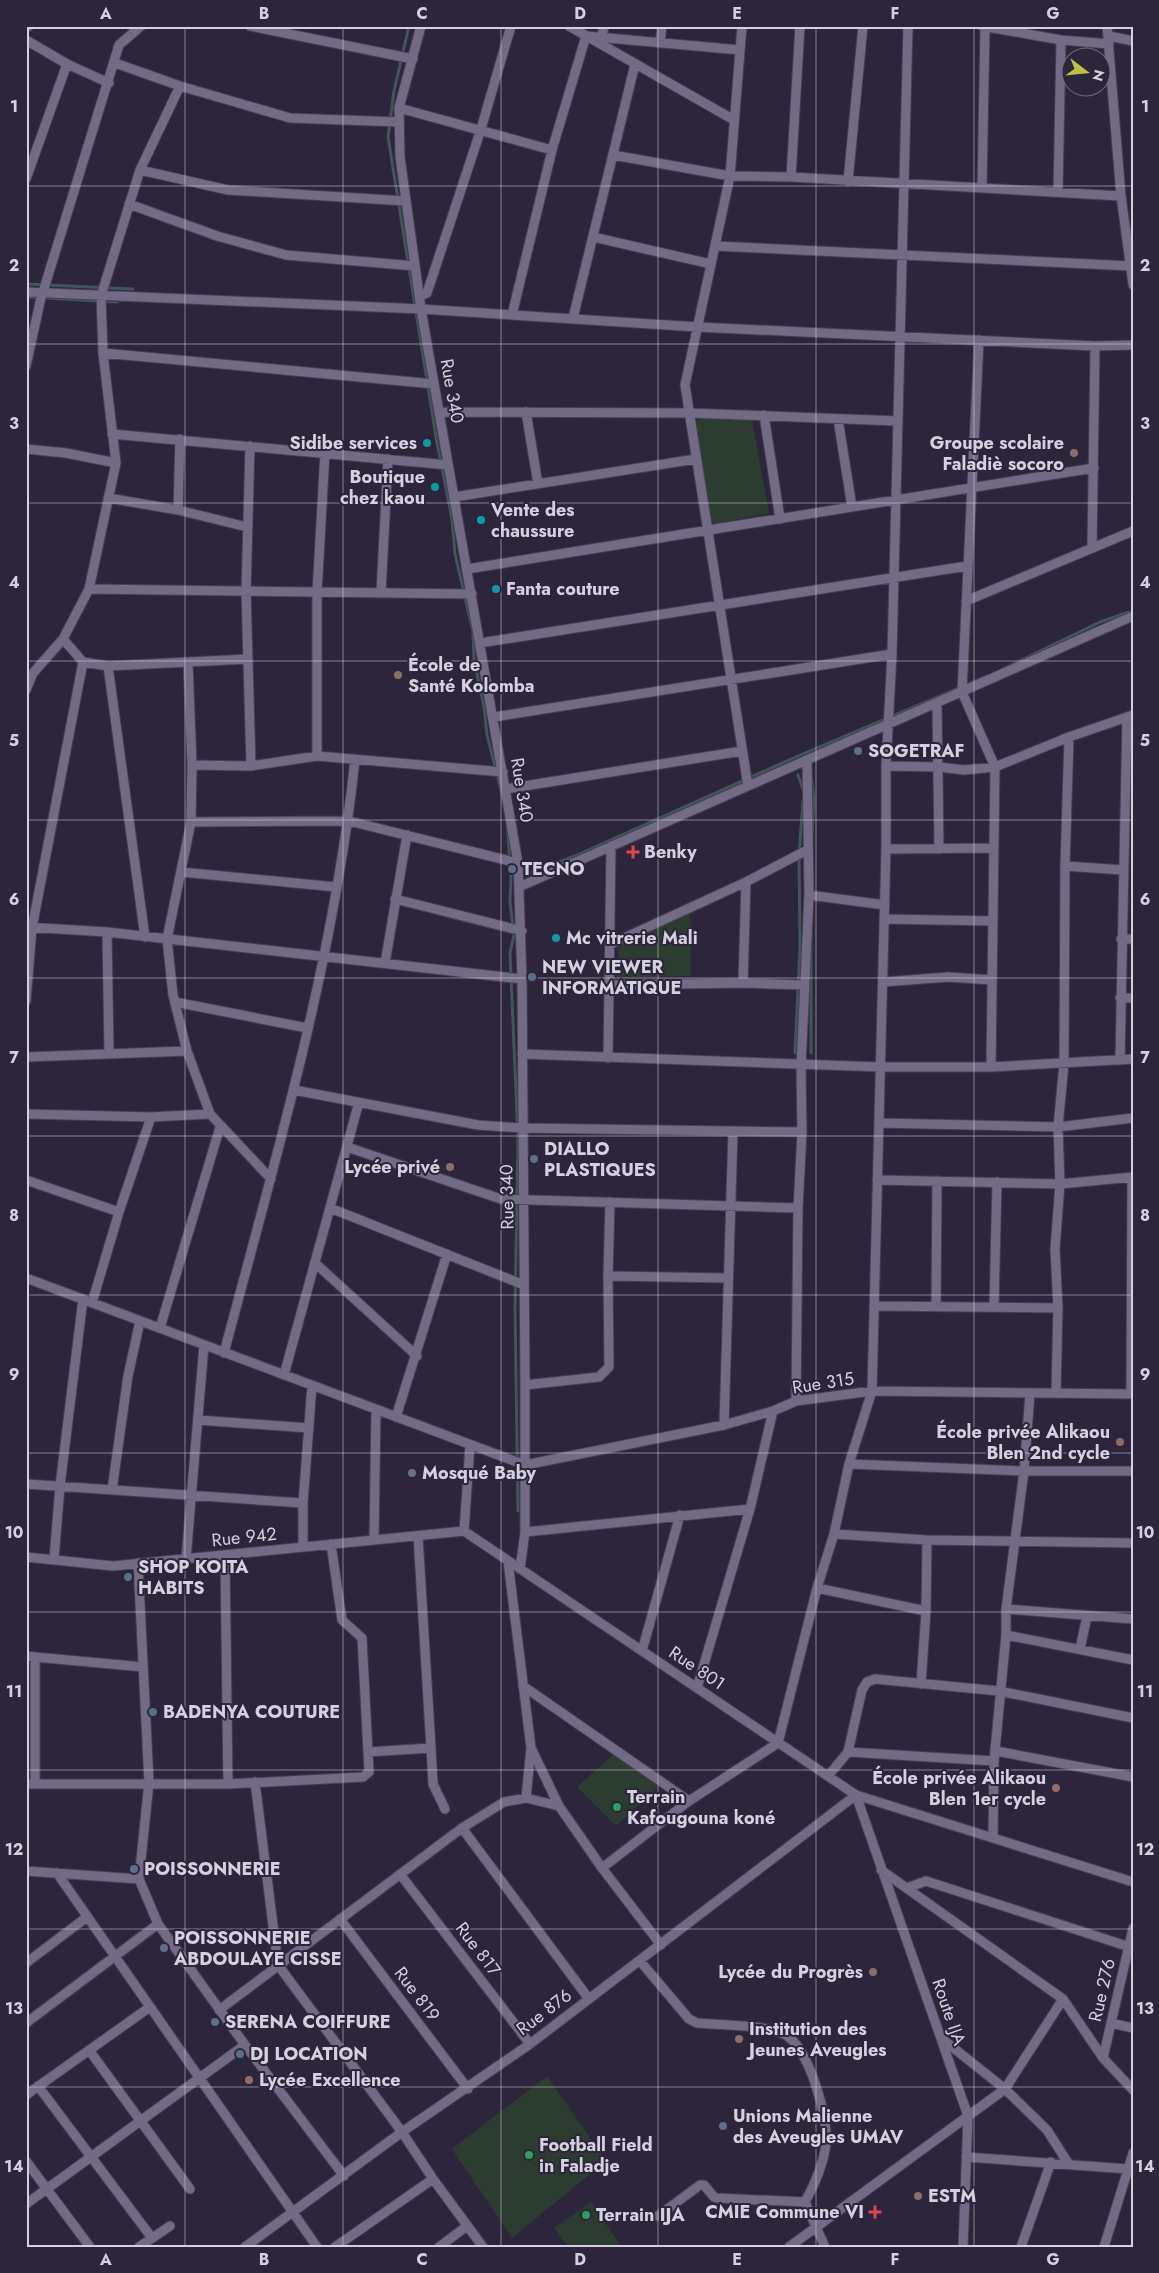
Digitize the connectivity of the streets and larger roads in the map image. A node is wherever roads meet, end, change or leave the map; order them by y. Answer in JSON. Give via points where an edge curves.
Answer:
{"nodes":[{"id":1,"x":142,"y":26,"type":"edge"},
{"id":2,"x":250,"y":26,"type":"edge"},
{"id":3,"x":421,"y":26,"type":"edge"},
{"id":4,"x":511,"y":26,"type":"edge"},
{"id":5,"x":569,"y":26,"type":"edge"},
{"id":6,"x":604,"y":26,"type":"edge"},
{"id":7,"x":662,"y":26,"type":"edge"},
{"id":8,"x":742,"y":26,"type":"edge"},
{"id":9,"x":800,"y":26,"type":"edge"},
{"id":10,"x":863,"y":26,"type":"edge"},
{"id":11,"x":908,"y":26,"type":"edge"},
{"id":12,"x":984,"y":26,"type":"edge"},
{"id":13,"x":1107,"y":26,"type":"edge"},
{"id":14,"x":586,"y":36,"type":"junction"},
{"id":15,"x":602,"y":38,"type":"junction"},
{"id":16,"x":26,"y":40,"type":"edge"},
{"id":17,"x":1061,"y":40,"type":"junction"},
{"id":18,"x":1109,"y":40,"type":"junction"},
{"id":19,"x":1133,"y":41,"type":"edge"},
{"id":20,"x":660,"y":44,"type":"junction"},
{"id":21,"x":740,"y":50,"type":"junction"},
{"id":22,"x":413,"y":59,"type":"junction"},
{"id":23,"x":115,"y":63,"type":"junction"},
{"id":24,"x":67,"y":64,"type":"junction"},
{"id":25,"x":635,"y":64,"type":"junction"},
{"id":26,"x":109,"y":83,"type":"junction"},
{"id":27,"x":180,"y":86,"type":"junction"},
{"id":28,"x":400,"y":108,"type":"junction"},
{"id":29,"x":734,"y":120,"type":"junction"},
{"id":30,"x":399,"y":122,"type":"junction"},
{"id":31,"x":481,"y":130,"type":"junction"},
{"id":32,"x":552,"y":150,"type":"junction"},
{"id":33,"x":613,"y":155,"type":"junction"},
{"id":34,"x":140,"y":170,"type":"junction"},
{"id":35,"x":730,"y":176,"type":"junction"},
{"id":36,"x":791,"y":177,"type":"junction"},
{"id":37,"x":26,"y":179,"type":"edge"},
{"id":38,"x":848,"y":181,"type":"junction"},
{"id":39,"x":904,"y":184,"type":"junction"},
{"id":40,"x":982,"y":187,"type":"junction"},
{"id":41,"x":1058,"y":192,"type":"junction"},
{"id":42,"x":1121,"y":196,"type":"junction"},
{"id":43,"x":406,"y":200,"type":"junction"},
{"id":44,"x":129,"y":204,"type":"junction"},
{"id":45,"x":1129,"y":222,"type":"edge"},
{"id":46,"x":593,"y":237,"type":"junction"},
{"id":47,"x":715,"y":246,"type":"junction"},
{"id":48,"x":902,"y":256,"type":"junction"},
{"id":49,"x":711,"y":264,"type":"junction"},
{"id":50,"x":415,"y":266,"type":"junction"},
{"id":51,"x":1131,"y":266,"type":"junction"},
{"id":52,"x":1133,"y":285,"type":"edge"},
{"id":53,"x":26,"y":292,"type":"edge"},
{"id":54,"x":42,"y":292,"type":"junction"},
{"id":55,"x":101,"y":296,"type":"junction"},
{"id":56,"x":420,"y":296,"type":"junction"},
{"id":57,"x":421,"y":309,"type":"junction"},
{"id":58,"x":512,"y":315,"type":"junction"},
{"id":59,"x":573,"y":318,"type":"junction"},
{"id":60,"x":698,"y":327,"type":"junction"},
{"id":61,"x":900,"y":335,"type":"junction"},
{"id":62,"x":979,"y":340,"type":"junction"},
{"id":63,"x":1133,"y":345,"type":"edge"},
{"id":64,"x":1095,"y":346,"type":"junction"},
{"id":65,"x":103,"y":353,"type":"junction"},
{"id":66,"x":26,"y":366,"type":"edge"},
{"id":67,"x":434,"y":384,"type":"junction"},
{"id":68,"x":439,"y":412,"type":"junction"},
{"id":69,"x":526,"y":412,"type":"junction"},
{"id":70,"x":689,"y":413,"type":"junction"},
{"id":71,"x":764,"y":415,"type":"junction"},
{"id":72,"x":838,"y":420,"type":"junction"},
{"id":73,"x":898,"y":421,"type":"junction"},
{"id":74,"x":112,"y":434,"type":"junction"},
{"id":75,"x":180,"y":439,"type":"junction"},
{"id":76,"x":250,"y":446,"type":"junction"},
{"id":77,"x":26,"y":449,"type":"edge"},
{"id":78,"x":325,"y":453,"type":"junction"},
{"id":79,"x":388,"y":459,"type":"junction"},
{"id":80,"x":696,"y":459,"type":"junction"},
{"id":81,"x":116,"y":463,"type":"junction"},
{"id":82,"x":448,"y":464,"type":"junction"},
{"id":83,"x":1094,"y":468,"type":"junction"},
{"id":84,"x":538,"y":484,"type":"junction"},
{"id":85,"x":972,"y":488,"type":"junction"},
{"id":86,"x":108,"y":498,"type":"junction"},
{"id":87,"x":454,"y":498,"type":"junction"},
{"id":88,"x":896,"y":501,"type":"junction"},
{"id":89,"x":852,"y":507,"type":"junction"},
{"id":90,"x":178,"y":510,"type":"junction"},
{"id":91,"x":780,"y":519,"type":"junction"},
{"id":92,"x":247,"y":527,"type":"junction"},
{"id":93,"x":707,"y":530,"type":"junction"},
{"id":94,"x":1133,"y":531,"type":"edge"},
{"id":95,"x":1092,"y":548,"type":"junction"},
{"id":96,"x":967,"y":566,"type":"junction"},
{"id":97,"x":467,"y":569,"type":"junction"},
{"id":98,"x":894,"y":577,"type":"junction"},
{"id":99,"x":89,"y":589,"type":"junction"},
{"id":100,"x":246,"y":592,"type":"junction"},
{"id":101,"x":317,"y":593,"type":"junction"},
{"id":102,"x":381,"y":593,"type":"junction"},
{"id":103,"x":472,"y":594,"type":"junction"},
{"id":104,"x":966,"y":601,"type":"junction"},
{"id":105,"x":719,"y":604,"type":"junction"},
{"id":106,"x":1133,"y":616,"type":"edge"},
{"id":107,"x":63,"y":638,"type":"junction"},
{"id":108,"x":480,"y":643,"type":"junction"},
{"id":109,"x":892,"y":654,"type":"junction"},
{"id":110,"x":248,"y":659,"type":"junction"},
{"id":111,"x":83,"y":662,"type":"junction"},
{"id":112,"x":188,"y":662,"type":"junction"},
{"id":113,"x":108,"y":666,"type":"junction"},
{"id":114,"x":29,"y":672,"type":"edge"},
{"id":115,"x":731,"y":679,"type":"junction"},
{"id":116,"x":26,"y":690,"type":"edge"},
{"id":117,"x":962,"y":692,"type":"junction"},
{"id":118,"x":937,"y":702,"type":"junction"},
{"id":119,"x":1130,"y":716,"type":"edge"},
{"id":120,"x":494,"y":717,"type":"junction"},
{"id":121,"x":889,"y":724,"type":"junction"},
{"id":122,"x":1069,"y":737,"type":"junction"},
{"id":123,"x":1129,"y":745,"type":"edge"},
{"id":124,"x":742,"y":751,"type":"junction"},
{"id":125,"x":317,"y":756,"type":"junction"},
{"id":126,"x":355,"y":759,"type":"junction"},
{"id":127,"x":807,"y":760,"type":"junction"},
{"id":128,"x":192,"y":765,"type":"junction"},
{"id":129,"x":251,"y":766,"type":"junction"},
{"id":130,"x":886,"y":766,"type":"junction"},
{"id":131,"x":939,"y":766,"type":"junction"},
{"id":132,"x":995,"y":767,"type":"junction"},
{"id":133,"x":503,"y":772,"type":"junction"},
{"id":134,"x":748,"y":786,"type":"junction"},
{"id":135,"x":506,"y":789,"type":"junction"},
{"id":136,"x":349,"y":820,"type":"junction"},
{"id":137,"x":1128,"y":820,"type":"edge"},
{"id":138,"x":191,"y":822,"type":"junction"},
{"id":139,"x":407,"y":836,"type":"junction"},
{"id":140,"x":611,"y":846,"type":"junction"},
{"id":141,"x":993,"y":848,"type":"junction"},
{"id":142,"x":886,"y":849,"type":"junction"},
{"id":143,"x":939,"y":849,"type":"junction"},
{"id":144,"x":807,"y":850,"type":"junction"},
{"id":145,"x":518,"y":863,"type":"junction"},
{"id":146,"x":1065,"y":866,"type":"junction"},
{"id":147,"x":181,"y":872,"type":"junction"},
{"id":148,"x":1123,"y":874,"type":"junction"},
{"id":149,"x":1133,"y":878,"type":"edge"},
{"id":150,"x":746,"y":882,"type":"junction"},
{"id":151,"x":336,"y":887,"type":"junction"},
{"id":152,"x":520,"y":887,"type":"junction"},
{"id":153,"x":809,"y":895,"type":"junction"},
{"id":154,"x":395,"y":899,"type":"junction"},
{"id":155,"x":885,"y":905,"type":"junction"},
{"id":156,"x":884,"y":919,"type":"junction"},
{"id":157,"x":993,"y":920,"type":"junction"},
{"id":158,"x":29,"y":927,"type":"edge"},
{"id":159,"x":107,"y":932,"type":"junction"},
{"id":160,"x":522,"y":932,"type":"junction"},
{"id":161,"x":145,"y":937,"type":"junction"},
{"id":162,"x":167,"y":939,"type":"junction"},
{"id":163,"x":1121,"y":939,"type":"junction"},
{"id":164,"x":1133,"y":939,"type":"edge"},
{"id":165,"x":611,"y":944,"type":"junction"},
{"id":166,"x":323,"y":956,"type":"junction"},
{"id":167,"x":384,"y":963,"type":"junction"},
{"id":168,"x":522,"y":979,"type":"junction"},
{"id":169,"x":992,"y":980,"type":"junction"},
{"id":170,"x":883,"y":982,"type":"junction"},
{"id":171,"x":743,"y":983,"type":"junction"},
{"id":172,"x":610,"y":985,"type":"junction"},
{"id":173,"x":804,"y":985,"type":"junction"},
{"id":174,"x":1120,"y":998,"type":"junction"},
{"id":175,"x":1133,"y":998,"type":"edge"},
{"id":176,"x":26,"y":1001,"type":"edge"},
{"id":177,"x":175,"y":1002,"type":"junction"},
{"id":178,"x":308,"y":1028,"type":"junction"},
{"id":179,"x":187,"y":1051,"type":"junction"},
{"id":180,"x":109,"y":1054,"type":"junction"},
{"id":181,"x":522,"y":1054,"type":"junction"},
{"id":182,"x":26,"y":1057,"type":"edge"},
{"id":183,"x":608,"y":1058,"type":"junction"},
{"id":184,"x":1133,"y":1059,"type":"edge"},
{"id":185,"x":1120,"y":1060,"type":"junction"},
{"id":186,"x":1064,"y":1064,"type":"junction"},
{"id":187,"x":801,"y":1066,"type":"junction"},
{"id":188,"x":880,"y":1067,"type":"junction"},
{"id":189,"x":990,"y":1067,"type":"junction"},
{"id":190,"x":294,"y":1090,"type":"junction"},
{"id":191,"x":359,"y":1102,"type":"junction"},
{"id":192,"x":26,"y":1114,"type":"edge"},
{"id":193,"x":210,"y":1114,"type":"junction"},
{"id":194,"x":152,"y":1117,"type":"junction"},
{"id":195,"x":1133,"y":1118,"type":"edge"},
{"id":196,"x":879,"y":1123,"type":"junction"},
{"id":197,"x":220,"y":1127,"type":"junction"},
{"id":198,"x":1058,"y":1127,"type":"junction"},
{"id":199,"x":522,"y":1128,"type":"junction"},
{"id":200,"x":733,"y":1130,"type":"junction"},
{"id":201,"x":802,"y":1132,"type":"junction"},
{"id":202,"x":346,"y":1147,"type":"junction"},
{"id":203,"x":1132,"y":1178,"type":"edge"},
{"id":204,"x":271,"y":1179,"type":"junction"},
{"id":205,"x":26,"y":1180,"type":"edge"},
{"id":206,"x":877,"y":1180,"type":"junction"},
{"id":207,"x":937,"y":1181,"type":"junction"},
{"id":208,"x":997,"y":1182,"type":"junction"},
{"id":209,"x":1060,"y":1184,"type":"junction"},
{"id":210,"x":524,"y":1200,"type":"junction"},
{"id":211,"x":610,"y":1202,"type":"junction"},
{"id":212,"x":730,"y":1206,"type":"junction"},
{"id":213,"x":330,"y":1208,"type":"junction"},
{"id":214,"x":798,"y":1208,"type":"junction"},
{"id":215,"x":119,"y":1212,"type":"junction"},
{"id":216,"x":447,"y":1254,"type":"junction"},
{"id":217,"x":315,"y":1263,"type":"junction"},
{"id":218,"x":608,"y":1276,"type":"junction"},
{"id":219,"x":26,"y":1278,"type":"edge"},
{"id":220,"x":727,"y":1278,"type":"junction"},
{"id":221,"x":524,"y":1285,"type":"junction"},
{"id":222,"x":87,"y":1301,"type":"junction"},
{"id":223,"x":874,"y":1306,"type":"junction"},
{"id":224,"x":936,"y":1307,"type":"junction"},
{"id":225,"x":994,"y":1307,"type":"junction"},
{"id":226,"x":1058,"y":1308,"type":"junction"},
{"id":227,"x":140,"y":1321,"type":"junction"},
{"id":228,"x":160,"y":1328,"type":"junction"},
{"id":229,"x":204,"y":1345,"type":"junction"},
{"id":230,"x":224,"y":1352,"type":"junction"},
{"id":231,"x":417,"y":1356,"type":"junction"},
{"id":232,"x":284,"y":1375,"type":"junction"},
{"id":233,"x":312,"y":1385,"type":"junction"},
{"id":234,"x":525,"y":1385,"type":"junction"},
{"id":235,"x":872,"y":1391,"type":"junction"},
{"id":236,"x":1056,"y":1392,"type":"junction"},
{"id":237,"x":1030,"y":1394,"type":"junction"},
{"id":238,"x":1132,"y":1394,"type":"edge"},
{"id":239,"x":796,"y":1401,"type":"junction"},
{"id":240,"x":376,"y":1409,"type":"junction"},
{"id":241,"x":773,"y":1412,"type":"junction"},
{"id":242,"x":396,"y":1417,"type":"junction"},
{"id":243,"x":198,"y":1420,"type":"junction"},
{"id":244,"x":724,"y":1425,"type":"junction"},
{"id":245,"x":309,"y":1428,"type":"junction"},
{"id":246,"x":470,"y":1445,"type":"junction"},
{"id":247,"x":850,"y":1464,"type":"junction"},
{"id":248,"x":525,"y":1465,"type":"junction"},
{"id":249,"x":1024,"y":1471,"type":"junction"},
{"id":250,"x":1133,"y":1472,"type":"edge"},
{"id":251,"x":26,"y":1484,"type":"edge"},
{"id":252,"x":60,"y":1486,"type":"junction"},
{"id":253,"x":112,"y":1490,"type":"junction"},
{"id":254,"x":191,"y":1495,"type":"junction"},
{"id":255,"x":303,"y":1503,"type":"junction"},
{"id":256,"x":750,"y":1509,"type":"junction"},
{"id":257,"x":680,"y":1515,"type":"junction"},
{"id":258,"x":464,"y":1531,"type":"junction"},
{"id":259,"x":525,"y":1532,"type":"junction"},
{"id":260,"x":834,"y":1534,"type":"junction"},
{"id":261,"x":418,"y":1536,"type":"junction"},
{"id":262,"x":374,"y":1540,"type":"junction"},
{"id":263,"x":927,"y":1540,"type":"junction"},
{"id":264,"x":1015,"y":1542,"type":"junction"},
{"id":265,"x":1133,"y":1543,"type":"edge"},
{"id":266,"x":331,"y":1544,"type":"junction"},
{"id":267,"x":302,"y":1547,"type":"junction"},
{"id":268,"x":225,"y":1555,"type":"junction"},
{"id":269,"x":26,"y":1557,"type":"edge"},
{"id":270,"x":54,"y":1559,"type":"junction"},
{"id":271,"x":186,"y":1559,"type":"junction"},
{"id":272,"x":508,"y":1561,"type":"junction"},
{"id":273,"x":138,"y":1563,"type":"junction"},
{"id":274,"x":520,"y":1569,"type":"junction"},
{"id":275,"x":817,"y":1588,"type":"junction"},
{"id":276,"x":1006,"y":1609,"type":"junction"},
{"id":277,"x":926,"y":1611,"type":"junction"},
{"id":278,"x":1087,"y":1616,"type":"junction"},
{"id":279,"x":1133,"y":1619,"type":"edge"},
{"id":280,"x":1006,"y":1635,"type":"junction"},
{"id":281,"x":1080,"y":1650,"type":"junction"},
{"id":282,"x":642,"y":1651,"type":"junction"},
{"id":283,"x":30,"y":1657,"type":"edge"},
{"id":284,"x":1133,"y":1660,"type":"edge"},
{"id":285,"x":143,"y":1667,"type":"junction"},
{"id":286,"x":921,"y":1684,"type":"junction"},
{"id":287,"x":523,"y":1686,"type":"junction"},
{"id":288,"x":697,"y":1688,"type":"junction"},
{"id":289,"x":999,"y":1690,"type":"junction"},
{"id":290,"x":1133,"y":1718,"type":"edge"},
{"id":291,"x":778,"y":1742,"type":"junction"},
{"id":292,"x":431,"y":1748,"type":"junction"},
{"id":293,"x":531,"y":1748,"type":"junction"},
{"id":294,"x":368,"y":1752,"type":"junction"},
{"id":295,"x":848,"y":1752,"type":"junction"},
{"id":296,"x":996,"y":1752,"type":"junction"},
{"id":297,"x":994,"y":1761,"type":"junction"},
{"id":298,"x":828,"y":1776,"type":"junction"},
{"id":299,"x":1133,"y":1777,"type":"edge"},
{"id":300,"x":149,"y":1782,"type":"junction"},
{"id":301,"x":255,"y":1782,"type":"junction"},
{"id":302,"x":31,"y":1784,"type":"edge"},
{"id":303,"x":228,"y":1784,"type":"junction"},
{"id":304,"x":856,"y":1795,"type":"junction"},
{"id":305,"x":526,"y":1798,"type":"junction"},
{"id":306,"x":689,"y":1801,"type":"junction"},
{"id":307,"x":560,"y":1806,"type":"junction"},
{"id":308,"x":445,"y":1809,"type":"dead end"},
{"id":309,"x":462,"y":1828,"type":"junction"},
{"id":310,"x":993,"y":1838,"type":"junction"},
{"id":311,"x":602,"y":1868,"type":"junction"},
{"id":312,"x":881,"y":1870,"type":"junction"},
{"id":313,"x":26,"y":1871,"type":"edge"},
{"id":314,"x":57,"y":1873,"type":"junction"},
{"id":315,"x":400,"y":1874,"type":"junction"},
{"id":316,"x":139,"y":1879,"type":"junction"},
{"id":317,"x":1133,"y":1882,"type":"edge"},
{"id":318,"x":907,"y":1888,"type":"junction"},
{"id":319,"x":87,"y":1917,"type":"junction"},
{"id":320,"x":340,"y":1919,"type":"junction"},
{"id":321,"x":158,"y":1924,"type":"junction"},
{"id":322,"x":1133,"y":1928,"type":"edge"},
{"id":323,"x":661,"y":1945,"type":"junction"},
{"id":324,"x":1131,"y":1947,"type":"edge"},
{"id":325,"x":115,"y":1957,"type":"junction"},
{"id":326,"x":640,"y":1961,"type":"junction"},
{"id":327,"x":26,"y":1963,"type":"edge"},
{"id":328,"x":278,"y":1965,"type":"junction"},
{"id":329,"x":588,"y":1999,"type":"junction"},
{"id":330,"x":1062,"y":1999,"type":"junction"},
{"id":331,"x":150,"y":2007,"type":"junction"},
{"id":332,"x":219,"y":2010,"type":"junction"},
{"id":333,"x":26,"y":2023,"type":"edge"},
{"id":334,"x":1111,"y":2023,"type":"junction"},
{"id":335,"x":1133,"y":2028,"type":"edge"},
{"id":336,"x":940,"y":2038,"type":"junction"},
{"id":337,"x":530,"y":2044,"type":"junction"},
{"id":338,"x":245,"y":2045,"type":"junction"},
{"id":339,"x":88,"y":2050,"type":"junction"},
{"id":340,"x":1103,"y":2058,"type":"junction"},
{"id":341,"x":199,"y":2078,"type":"junction"},
{"id":342,"x":38,"y":2086,"type":"junction"},
{"id":343,"x":468,"y":2088,"type":"junction"},
{"id":344,"x":1005,"y":2089,"type":"junction"},
{"id":345,"x":1133,"y":2090,"type":"edge"},
{"id":346,"x":26,"y":2095,"type":"edge"},
{"id":347,"x":968,"y":2116,"type":"junction"},
{"id":348,"x":140,"y":2121,"type":"junction"},
{"id":349,"x":402,"y":2132,"type":"junction"},
{"id":350,"x":1133,"y":2153,"type":"edge"},
{"id":351,"x":92,"y":2157,"type":"junction"},
{"id":352,"x":966,"y":2157,"type":"junction"},
{"id":353,"x":26,"y":2161,"type":"edge"},
{"id":354,"x":1051,"y":2162,"type":"junction"},
{"id":355,"x":1068,"y":2163,"type":"junction"},
{"id":356,"x":1128,"y":2169,"type":"junction"},
{"id":357,"x":344,"y":2176,"type":"junction"},
{"id":358,"x":433,"y":2180,"type":"junction"},
{"id":359,"x":48,"y":2189,"type":"junction"},
{"id":360,"x":190,"y":2189,"type":"dead end"},
{"id":361,"x":805,"y":2202,"type":"junction"},
{"id":362,"x":26,"y":2204,"type":"edge"},
{"id":363,"x":291,"y":2211,"type":"junction"},
{"id":364,"x":658,"y":2216,"type":"dead end"},
{"id":365,"x":170,"y":2226,"type":"dead end"},
{"id":366,"x":468,"y":2226,"type":"junction"},
{"id":367,"x":816,"y":2227,"type":"junction"},
{"id":368,"x":152,"y":2238,"type":"junction"},
{"id":369,"x":90,"y":2247,"type":"edge"},
{"id":370,"x":139,"y":2247,"type":"edge"},
{"id":371,"x":245,"y":2247,"type":"edge"},
{"id":372,"x":317,"y":2247,"type":"edge"},
{"id":373,"x":335,"y":2247,"type":"edge"},
{"id":374,"x":439,"y":2247,"type":"edge"},
{"id":375,"x":483,"y":2247,"type":"edge"},
{"id":376,"x":789,"y":2247,"type":"edge"},
{"id":377,"x":825,"y":2247,"type":"edge"},
{"id":378,"x":963,"y":2247,"type":"edge"},
{"id":379,"x":1021,"y":2247,"type":"edge"},
{"id":380,"x":1104,"y":2247,"type":"edge"}],
"edges":[{"from":1,"to":23,"type":"street","via":[[119,46]]},
{"from":2,"to":22,"type":"street"},
{"from":3,"to":22,"type":"street","name":"Rue 340"},
{"from":4,"to":31,"type":"street"},
{"from":5,"to":14,"type":"street"},
{"from":6,"to":15,"type":"street"},
{"from":7,"to":20,"type":"street"},
{"from":8,"to":21,"type":"street"},
{"from":9,"to":36,"type":"street"},
{"from":10,"to":38,"type":"street"},
{"from":11,"to":39,"type":"street"},
{"from":12,"to":17,"type":"street"},
{"from":12,"to":40,"type":"street"},
{"from":13,"to":18,"type":"street"},
{"from":14,"to":15,"type":"street"},
{"from":14,"to":25,"type":"street"},
{"from":14,"to":32,"type":"street"},
{"from":15,"to":20,"type":"street"},
{"from":16,"to":24,"type":"street"},
{"from":17,"to":18,"type":"street"},
{"from":17,"to":41,"type":"street"},
{"from":18,"to":19,"type":"street"},
{"from":18,"to":42,"type":"street"},
{"from":20,"to":21,"type":"street"},
{"from":21,"to":29,"type":"street"},
{"from":22,"to":28,"type":"street","name":"Rue 340"},
{"from":23,"to":26,"type":"street"},
{"from":23,"to":27,"type":"street"},
{"from":24,"to":26,"type":"street"},
{"from":24,"to":37,"type":"street"},
{"from":25,"to":29,"type":"street"},
{"from":25,"to":33,"type":"street"},
{"from":26,"to":54,"type":"street"},
{"from":27,"to":30,"type":"street","via":[[290,118]]},
{"from":27,"to":34,"type":"street"},
{"from":28,"to":30,"type":"street","name":"Rue 340"},
{"from":28,"to":31,"type":"street"},
{"from":29,"to":35,"type":"street"},
{"from":30,"to":43,"type":"street","name":"Rue 340"},
{"from":31,"to":32,"type":"street"},
{"from":31,"to":56,"type":"street","via":[[427,293]]},
{"from":32,"to":58,"type":"street"},
{"from":33,"to":35,"type":"street"},
{"from":33,"to":46,"type":"street"},
{"from":34,"to":43,"type":"street","via":[[228,190]]},
{"from":34,"to":44,"type":"street"},
{"from":35,"to":36,"type":"street"},
{"from":35,"to":47,"type":"street"},
{"from":36,"to":38,"type":"street"},
{"from":38,"to":39,"type":"street"},
{"from":39,"to":40,"type":"street"},
{"from":39,"to":48,"type":"street"},
{"from":40,"to":41,"type":"street"},
{"from":41,"to":42,"type":"street"},
{"from":42,"to":45,"type":"street"},
{"from":43,"to":50,"type":"street","name":"Rue 340"},
{"from":44,"to":50,"type":"street","via":[[217,236],[286,255]]},
{"from":44,"to":55,"type":"street"},
{"from":45,"to":51,"type":"street"},
{"from":46,"to":49,"type":"street"},
{"from":46,"to":59,"type":"street"},
{"from":47,"to":48,"type":"street"},
{"from":47,"to":49,"type":"street"},
{"from":48,"to":51,"type":"street"},
{"from":48,"to":61,"type":"street"},
{"from":49,"to":60,"type":"street"},
{"from":50,"to":56,"type":"street","name":"Rue 340"},
{"from":51,"to":52,"type":"street"},
{"from":53,"to":54,"type":"street"},
{"from":54,"to":55,"type":"street"},
{"from":54,"to":66,"type":"street"},
{"from":55,"to":57,"type":"street"},
{"from":55,"to":65,"type":"street"},
{"from":56,"to":57,"type":"street","name":"Rue 340"},
{"from":57,"to":58,"type":"street"},
{"from":57,"to":67,"type":"street","name":"Rue 340"},
{"from":58,"to":59,"type":"street"},
{"from":59,"to":60,"type":"street"},
{"from":60,"to":61,"type":"street"},
{"from":60,"to":70,"type":"street","via":[[685,385]]},
{"from":61,"to":62,"type":"street"},
{"from":61,"to":73,"type":"street"},
{"from":62,"to":64,"type":"street"},
{"from":62,"to":85,"type":"street"},
{"from":63,"to":64,"type":"street"},
{"from":64,"to":83,"type":"street"},
{"from":65,"to":67,"type":"street"},
{"from":65,"to":74,"type":"street"},
{"from":67,"to":68,"type":"street","name":"Rue 340"},
{"from":68,"to":69,"type":"street"},
{"from":68,"to":82,"type":"street","name":"Rue 340"},
{"from":69,"to":70,"type":"street"},
{"from":69,"to":84,"type":"street"},
{"from":70,"to":71,"type":"street"},
{"from":70,"to":80,"type":"street"},
{"from":71,"to":72,"type":"street"},
{"from":71,"to":91,"type":"street"},
{"from":72,"to":73,"type":"street"},
{"from":72,"to":89,"type":"street"},
{"from":73,"to":88,"type":"street"},
{"from":74,"to":75,"type":"street"},
{"from":74,"to":81,"type":"street"},
{"from":75,"to":76,"type":"street"},
{"from":75,"to":90,"type":"street"},
{"from":76,"to":78,"type":"street"},
{"from":76,"to":92,"type":"street"},
{"from":77,"to":81,"type":"street"},
{"from":78,"to":79,"type":"street"},
{"from":78,"to":101,"type":"street"},
{"from":79,"to":82,"type":"street"},
{"from":79,"to":102,"type":"street"},
{"from":80,"to":84,"type":"street"},
{"from":80,"to":93,"type":"street"},
{"from":81,"to":86,"type":"street"},
{"from":82,"to":87,"type":"street","name":"Rue 340"},
{"from":83,"to":85,"type":"street"},
{"from":83,"to":95,"type":"street"},
{"from":84,"to":87,"type":"street"},
{"from":85,"to":88,"type":"street"},
{"from":85,"to":96,"type":"street"},
{"from":86,"to":90,"type":"street"},
{"from":86,"to":99,"type":"street"},
{"from":87,"to":97,"type":"street","name":"Rue 340"},
{"from":88,"to":89,"type":"street"},
{"from":88,"to":98,"type":"street"},
{"from":89,"to":91,"type":"street"},
{"from":90,"to":92,"type":"street"},
{"from":91,"to":93,"type":"street"},
{"from":92,"to":100,"type":"street"},
{"from":93,"to":97,"type":"street"},
{"from":93,"to":105,"type":"street"},
{"from":94,"to":95,"type":"street"},
{"from":95,"to":104,"type":"street"},
{"from":96,"to":98,"type":"street"},
{"from":96,"to":104,"type":"street"},
{"from":97,"to":103,"type":"street","name":"Rue 340"},
{"from":98,"to":105,"type":"street"},
{"from":98,"to":109,"type":"street"},
{"from":99,"to":100,"type":"street"},
{"from":99,"to":107,"type":"street"},
{"from":100,"to":101,"type":"street"},
{"from":100,"to":110,"type":"street"},
{"from":101,"to":102,"type":"street"},
{"from":101,"to":125,"type":"street"},
{"from":102,"to":103,"type":"street"},
{"from":103,"to":108,"type":"street","name":"Rue 340"},
{"from":104,"to":117,"type":"street"},
{"from":105,"to":108,"type":"street"},
{"from":105,"to":115,"type":"street"},
{"from":106,"to":117,"type":"street"},
{"from":107,"to":111,"type":"street"},
{"from":107,"to":114,"type":"street"},
{"from":108,"to":120,"type":"street","name":"Rue 340"},
{"from":109,"to":115,"type":"street"},
{"from":109,"to":121,"type":"street"},
{"from":110,"to":112,"type":"street"},
{"from":110,"to":129,"type":"street"},
{"from":111,"to":113,"type":"street"},
{"from":111,"to":158,"type":"street"},
{"from":112,"to":113,"type":"street"},
{"from":112,"to":128,"type":"street"},
{"from":113,"to":161,"type":"street"},
{"from":114,"to":116,"type":"street"},
{"from":115,"to":120,"type":"street"},
{"from":115,"to":124,"type":"street"},
{"from":117,"to":118,"type":"street"},
{"from":117,"to":132,"type":"street"},
{"from":118,"to":121,"type":"street"},
{"from":118,"to":131,"type":"street"},
{"from":119,"to":122,"type":"street"},
{"from":119,"to":123,"type":"street"},
{"from":120,"to":133,"type":"street","name":"Rue 340"},
{"from":121,"to":127,"type":"street"},
{"from":121,"to":130,"type":"street"},
{"from":122,"to":132,"type":"street"},
{"from":122,"to":146,"type":"street"},
{"from":123,"to":137,"type":"street"},
{"from":124,"to":134,"type":"street"},
{"from":124,"to":135,"type":"street"},
{"from":125,"to":126,"type":"street"},
{"from":125,"to":129,"type":"street"},
{"from":126,"to":133,"type":"street"},
{"from":126,"to":136,"type":"street"},
{"from":127,"to":134,"type":"street"},
{"from":127,"to":144,"type":"street"},
{"from":128,"to":129,"type":"street"},
{"from":128,"to":138,"type":"street"},
{"from":130,"to":131,"type":"street"},
{"from":130,"to":142,"type":"street"},
{"from":131,"to":132,"type":"street","via":[[964,770]]},
{"from":131,"to":143,"type":"street"},
{"from":132,"to":141,"type":"street"},
{"from":133,"to":135,"type":"street","name":"Rue 340"},
{"from":134,"to":140,"type":"street"},
{"from":135,"to":145,"type":"street","name":"Rue 340"},
{"from":136,"to":138,"type":"street"},
{"from":136,"to":139,"type":"street"},
{"from":136,"to":151,"type":"street"},
{"from":137,"to":148,"type":"street"},
{"from":138,"to":147,"type":"street"},
{"from":139,"to":145,"type":"street"},
{"from":139,"to":154,"type":"street"},
{"from":140,"to":152,"type":"street"},
{"from":140,"to":165,"type":"street"},
{"from":141,"to":143,"type":"street"},
{"from":141,"to":157,"type":"street"},
{"from":142,"to":143,"type":"street"},
{"from":142,"to":155,"type":"street"},
{"from":144,"to":150,"type":"street"},
{"from":144,"to":153,"type":"street"},
{"from":145,"to":152,"type":"street","name":"Rue 340"},
{"from":146,"to":148,"type":"street"},
{"from":146,"to":186,"type":"street"},
{"from":147,"to":151,"type":"street"},
{"from":147,"to":162,"type":"street"},
{"from":148,"to":149,"type":"street"},
{"from":148,"to":163,"type":"street"},
{"from":150,"to":165,"type":"street"},
{"from":150,"to":171,"type":"street"},
{"from":151,"to":166,"type":"street"},
{"from":152,"to":160,"type":"street","name":"Rue 340"},
{"from":153,"to":155,"type":"street"},
{"from":153,"to":173,"type":"street"},
{"from":154,"to":160,"type":"street"},
{"from":154,"to":167,"type":"street"},
{"from":155,"to":156,"type":"street"},
{"from":156,"to":157,"type":"street"},
{"from":156,"to":170,"type":"street"},
{"from":157,"to":169,"type":"street"},
{"from":158,"to":159,"type":"street"},
{"from":158,"to":176,"type":"street"},
{"from":159,"to":161,"type":"street"},
{"from":159,"to":180,"type":"street"},
{"from":160,"to":168,"type":"street","name":"Rue 340"},
{"from":161,"to":162,"type":"street"},
{"from":162,"to":166,"type":"street"},
{"from":162,"to":177,"type":"street"},
{"from":163,"to":164,"type":"street"},
{"from":163,"to":174,"type":"street"},
{"from":165,"to":172,"type":"street"},
{"from":166,"to":167,"type":"street"},
{"from":166,"to":178,"type":"street"},
{"from":167,"to":168,"type":"street"},
{"from":168,"to":181,"type":"street","name":"Rue 340"},
{"from":169,"to":170,"type":"street","via":[[948,977]]},
{"from":169,"to":189,"type":"street"},
{"from":170,"to":188,"type":"street"},
{"from":171,"to":172,"type":"street"},
{"from":171,"to":173,"type":"street"},
{"from":172,"to":183,"type":"street"},
{"from":173,"to":187,"type":"street"},
{"from":174,"to":175,"type":"street"},
{"from":174,"to":185,"type":"street"},
{"from":177,"to":178,"type":"street"},
{"from":177,"to":179,"type":"street"},
{"from":178,"to":190,"type":"street"},
{"from":179,"to":180,"type":"street"},
{"from":179,"to":193,"type":"street"},
{"from":180,"to":182,"type":"street"},
{"from":181,"to":183,"type":"street"},
{"from":181,"to":199,"type":"street","name":"Rue 340"},
{"from":183,"to":187,"type":"street"},
{"from":184,"to":185,"type":"street"},
{"from":185,"to":186,"type":"street"},
{"from":186,"to":189,"type":"street"},
{"from":186,"to":198,"type":"street"},
{"from":187,"to":188,"type":"street"},
{"from":187,"to":201,"type":"street"},
{"from":188,"to":189,"type":"street"},
{"from":188,"to":196,"type":"street"},
{"from":190,"to":191,"type":"street"},
{"from":190,"to":204,"type":"street"},
{"from":191,"to":199,"type":"street","via":[[478,1125]]},
{"from":191,"to":202,"type":"street"},
{"from":192,"to":194,"type":"street"},
{"from":193,"to":194,"type":"street"},
{"from":193,"to":197,"type":"street"},
{"from":194,"to":215,"type":"street"},
{"from":195,"to":198,"type":"street"},
{"from":196,"to":198,"type":"street"},
{"from":196,"to":206,"type":"street"},
{"from":197,"to":204,"type":"street"},
{"from":197,"to":228,"type":"street"},
{"from":198,"to":209,"type":"street"},
{"from":199,"to":200,"type":"street"},
{"from":199,"to":210,"type":"street","name":"Rue 340"},
{"from":200,"to":201,"type":"street"},
{"from":200,"to":212,"type":"street"},
{"from":201,"to":214,"type":"street"},
{"from":202,"to":210,"type":"street","via":[[502,1199]]},
{"from":202,"to":213,"type":"street"},
{"from":203,"to":209,"type":"street"},
{"from":203,"to":238,"type":"street"},
{"from":204,"to":230,"type":"street"},
{"from":205,"to":215,"type":"street"},
{"from":206,"to":207,"type":"street"},
{"from":206,"to":223,"type":"street"},
{"from":207,"to":208,"type":"street"},
{"from":207,"to":224,"type":"street"},
{"from":208,"to":209,"type":"street"},
{"from":208,"to":225,"type":"street"},
{"from":209,"to":226,"type":"street","via":[[1055,1249]]},
{"from":210,"to":211,"type":"street"},
{"from":210,"to":221,"type":"street","name":"Rue 340"},
{"from":211,"to":212,"type":"street"},
{"from":211,"to":218,"type":"street"},
{"from":212,"to":214,"type":"street"},
{"from":212,"to":220,"type":"street"},
{"from":213,"to":216,"type":"street"},
{"from":213,"to":217,"type":"street"},
{"from":214,"to":239,"type":"street"},
{"from":215,"to":222,"type":"street"},
{"from":216,"to":221,"type":"street"},
{"from":216,"to":231,"type":"street"},
{"from":217,"to":231,"type":"street"},
{"from":217,"to":232,"type":"street"},
{"from":218,"to":220,"type":"street"},
{"from":218,"to":234,"type":"street","via":[[609,1366],[605,1372],[599,1376]]},
{"from":219,"to":222,"type":"street"},
{"from":220,"to":244,"type":"street"},
{"from":221,"to":234,"type":"street","name":"Rue 340"},
{"from":222,"to":227,"type":"street"},
{"from":222,"to":252,"type":"street"},
{"from":223,"to":224,"type":"street"},
{"from":223,"to":235,"type":"street"},
{"from":224,"to":225,"type":"street"},
{"from":225,"to":226,"type":"street"},
{"from":226,"to":236,"type":"street"},
{"from":227,"to":228,"type":"street"},
{"from":227,"to":253,"type":"street","via":[[128,1376]]},
{"from":228,"to":229,"type":"street"},
{"from":229,"to":230,"type":"street"},
{"from":229,"to":243,"type":"street"},
{"from":230,"to":232,"type":"street"},
{"from":231,"to":242,"type":"street"},
{"from":232,"to":233,"type":"street"},
{"from":233,"to":240,"type":"street"},
{"from":233,"to":245,"type":"street"},
{"from":234,"to":248,"type":"street","name":"Rue 340"},
{"from":235,"to":237,"type":"street","name":"Rue 315"},
{"from":235,"to":239,"type":"street","name":"Rue 315"},
{"from":235,"to":247,"type":"street"},
{"from":236,"to":237,"type":"street","name":"Rue 315"},
{"from":236,"to":238,"type":"street","name":"Rue 315"},
{"from":237,"to":249,"type":"street"},
{"from":239,"to":241,"type":"street","name":"Rue 315"},
{"from":240,"to":242,"type":"street"},
{"from":240,"to":262,"type":"street"},
{"from":241,"to":244,"type":"street","name":"Rue 315"},
{"from":241,"to":256,"type":"street"},
{"from":242,"to":246,"type":"street"},
{"from":243,"to":245,"type":"street"},
{"from":243,"to":254,"type":"street"},
{"from":244,"to":248,"type":"street","name":"Rue 315"},
{"from":245,"to":255,"type":"street"},
{"from":246,"to":248,"type":"street"},
{"from":246,"to":258,"type":"street"},
{"from":247,"to":249,"type":"street"},
{"from":247,"to":260,"type":"street"},
{"from":248,"to":259,"type":"street","name":"Rue 340"},
{"from":249,"to":250,"type":"street"},
{"from":249,"to":264,"type":"street"},
{"from":251,"to":252,"type":"street"},
{"from":252,"to":253,"type":"street"},
{"from":252,"to":270,"type":"street"},
{"from":253,"to":254,"type":"street"},
{"from":254,"to":255,"type":"street"},
{"from":254,"to":271,"type":"street"},
{"from":255,"to":267,"type":"street"},
{"from":256,"to":257,"type":"street"},
{"from":256,"to":288,"type":"street"},
{"from":257,"to":259,"type":"street"},
{"from":257,"to":282,"type":"street"},
{"from":258,"to":261,"type":"street","name":"Rue 942"},
{"from":258,"to":272,"type":"street","name":"Rue 801"},
{"from":259,"to":274,"type":"street","name":"Rue 340"},
{"from":260,"to":263,"type":"street"},
{"from":260,"to":275,"type":"street"},
{"from":261,"to":262,"type":"street","name":"Rue 942"},
{"from":261,"to":292,"type":"street"},
{"from":262,"to":266,"type":"street","name":"Rue 942"},
{"from":263,"to":264,"type":"street"},
{"from":263,"to":277,"type":"street"},
{"from":264,"to":265,"type":"street"},
{"from":264,"to":276,"type":"street"},
{"from":266,"to":267,"type":"street","name":"Rue 942"},
{"from":266,"to":294,"type":"street","via":[[342,1620],[362,1638]]},
{"from":267,"to":268,"type":"street","name":"Rue 942"},
{"from":268,"to":271,"type":"street","name":"Rue 942"},
{"from":268,"to":303,"type":"street"},
{"from":269,"to":270,"type":"street","name":"Rue 942"},
{"from":270,"to":273,"type":"street","name":"Rue 942","via":[[113,1566]]},
{"from":271,"to":273,"type":"street","name":"Rue 942"},
{"from":272,"to":274,"type":"street","name":"Rue 801"},
{"from":272,"to":287,"type":"street"},
{"from":273,"to":285,"type":"street"},
{"from":274,"to":282,"type":"street","name":"Rue 801"},
{"from":275,"to":277,"type":"street"},
{"from":275,"to":291,"type":"street"},
{"from":276,"to":278,"type":"street"},
{"from":276,"to":280,"type":"street"},
{"from":277,"to":286,"type":"street"},
{"from":278,"to":279,"type":"street"},
{"from":278,"to":281,"type":"street"},
{"from":280,"to":281,"type":"street"},
{"from":280,"to":289,"type":"street"},
{"from":281,"to":284,"type":"street"},
{"from":282,"to":288,"type":"street","name":"Rue 801"},
{"from":283,"to":285,"type":"street"},
{"from":283,"to":302,"type":"street"},
{"from":285,"to":300,"type":"street"},
{"from":286,"to":289,"type":"street"},
{"from":286,"to":295,"type":"street","via":[[875,1679],[867,1682],[862,1690]]},
{"from":287,"to":293,"type":"street"},
{"from":287,"to":306,"type":"street"},
{"from":288,"to":291,"type":"street","name":"Rue 801"},
{"from":289,"to":290,"type":"street"},
{"from":289,"to":296,"type":"street"},
{"from":291,"to":298,"type":"street","name":"Rue 801"},
{"from":291,"to":306,"type":"street"},
{"from":292,"to":294,"type":"street"},
{"from":292,"to":308,"type":"street","via":[[433,1784]]},
{"from":293,"to":305,"type":"street"},
{"from":293,"to":307,"type":"street"},
{"from":294,"to":301,"type":"street","via":[[369,1772],[365,1777]]},
{"from":295,"to":297,"type":"street"},
{"from":295,"to":298,"type":"street"},
{"from":296,"to":297,"type":"street"},
{"from":296,"to":299,"type":"street"},
{"from":297,"to":310,"type":"street"},
{"from":298,"to":304,"type":"street","name":"Rue 801"},
{"from":300,"to":302,"type":"street"},
{"from":300,"to":303,"type":"street"},
{"from":300,"to":316,"type":"street"},
{"from":301,"to":303,"type":"street"},
{"from":301,"to":328,"type":"street"},
{"from":304,"to":310,"type":"street","name":"Rue 801"},
{"from":304,"to":312,"type":"street","name":"Route IJA"},
{"from":304,"to":323,"type":"street","name":"Rue 876"},
{"from":305,"to":307,"type":"street"},
{"from":305,"to":309,"type":"street","via":[[504,1802]]},
{"from":306,"to":311,"type":"street"},
{"from":307,"to":311,"type":"street"},
{"from":309,"to":315,"type":"street"},
{"from":309,"to":329,"type":"street"},
{"from":310,"to":317,"type":"street","name":"Rue 801"},
{"from":311,"to":323,"type":"street"},
{"from":312,"to":318,"type":"street"},
{"from":312,"to":336,"type":"street","name":"Route IJA"},
{"from":313,"to":314,"type":"street"},
{"from":314,"to":316,"type":"street"},
{"from":314,"to":319,"type":"street"},
{"from":315,"to":320,"type":"street"},
{"from":315,"to":337,"type":"street","name":"Rue 817"},
{"from":316,"to":321,"type":"street"},
{"from":318,"to":324,"type":"street","via":[[926,1881]]},
{"from":318,"to":330,"type":"street"},
{"from":319,"to":325,"type":"street"},
{"from":319,"to":327,"type":"street"},
{"from":320,"to":328,"type":"street"},
{"from":320,"to":343,"type":"street","name":"Rue 819"},
{"from":321,"to":325,"type":"street"},
{"from":321,"to":332,"type":"street"},
{"from":322,"to":324,"type":"street","name":"Rue 276"},
{"from":323,"to":326,"type":"street","name":"Rue 876"},
{"from":324,"to":334,"type":"street","name":"Rue 276"},
{"from":325,"to":331,"type":"street"},
{"from":325,"to":333,"type":"street"},
{"from":326,"to":329,"type":"street","name":"Rue 876"},
{"from":326,"to":361,"type":"street","via":[[689,2019],[697,2023],[773,2030],[793,2040],[810,2069],[825,2123],[826,2144],[821,2164]]},
{"from":328,"to":332,"type":"street"},
{"from":328,"to":349,"type":"street"},
{"from":329,"to":337,"type":"street","name":"Rue 876"},
{"from":330,"to":340,"type":"street"},
{"from":330,"to":344,"type":"street"},
{"from":331,"to":339,"type":"street"},
{"from":331,"to":341,"type":"street"},
{"from":332,"to":338,"type":"street"},
{"from":334,"to":335,"type":"street"},
{"from":334,"to":340,"type":"street","name":"Rue 276"},
{"from":336,"to":344,"type":"street"},
{"from":336,"to":347,"type":"street","name":"Route IJA"},
{"from":337,"to":343,"type":"street","name":"Rue 876"},
{"from":338,"to":341,"type":"street"},
{"from":338,"to":357,"type":"street"},
{"from":339,"to":342,"type":"street"},
{"from":339,"to":348,"type":"street"},
{"from":340,"to":345,"type":"street"},
{"from":341,"to":348,"type":"street"},
{"from":341,"to":363,"type":"street"},
{"from":342,"to":346,"type":"street"},
{"from":342,"to":351,"type":"street"},
{"from":343,"to":349,"type":"street","name":"Rue 876"},
{"from":344,"to":347,"type":"street"},
{"from":344,"to":355,"type":"street","via":[[1047,2130]]},
{"from":347,"to":352,"type":"street","name":"Route IJA"},
{"from":347,"to":367,"type":"street"},
{"from":348,"to":351,"type":"street"},
{"from":348,"to":360,"type":"street"},
{"from":349,"to":357,"type":"street","name":"Rue 876"},
{"from":349,"to":358,"type":"street"},
{"from":350,"to":356,"type":"street"},
{"from":351,"to":359,"type":"street"},
{"from":351,"to":368,"type":"street"},
{"from":352,"to":354,"type":"street"},
{"from":352,"to":378,"type":"street","name":"Route IJA"},
{"from":353,"to":359,"type":"street"},
{"from":354,"to":355,"type":"street"},
{"from":354,"to":379,"type":"street"},
{"from":355,"to":356,"type":"street"},
{"from":356,"to":380,"type":"street"},
{"from":357,"to":363,"type":"street","name":"Rue 876"},
{"from":358,"to":366,"type":"street"},
{"from":358,"to":373,"type":"street"},
{"from":359,"to":362,"type":"street"},
{"from":359,"to":369,"type":"street"},
{"from":361,"to":364,"type":"street","via":[[717,2198],[700,2184]]},
{"from":361,"to":367,"type":"street"},
{"from":363,"to":371,"type":"street","name":"Rue 876"},
{"from":363,"to":372,"type":"street"},
{"from":365,"to":368,"type":"street"},
{"from":366,"to":374,"type":"street"},
{"from":366,"to":375,"type":"street"},
{"from":367,"to":376,"type":"street"},
{"from":367,"to":377,"type":"street"},
{"from":368,"to":370,"type":"street"}]}
